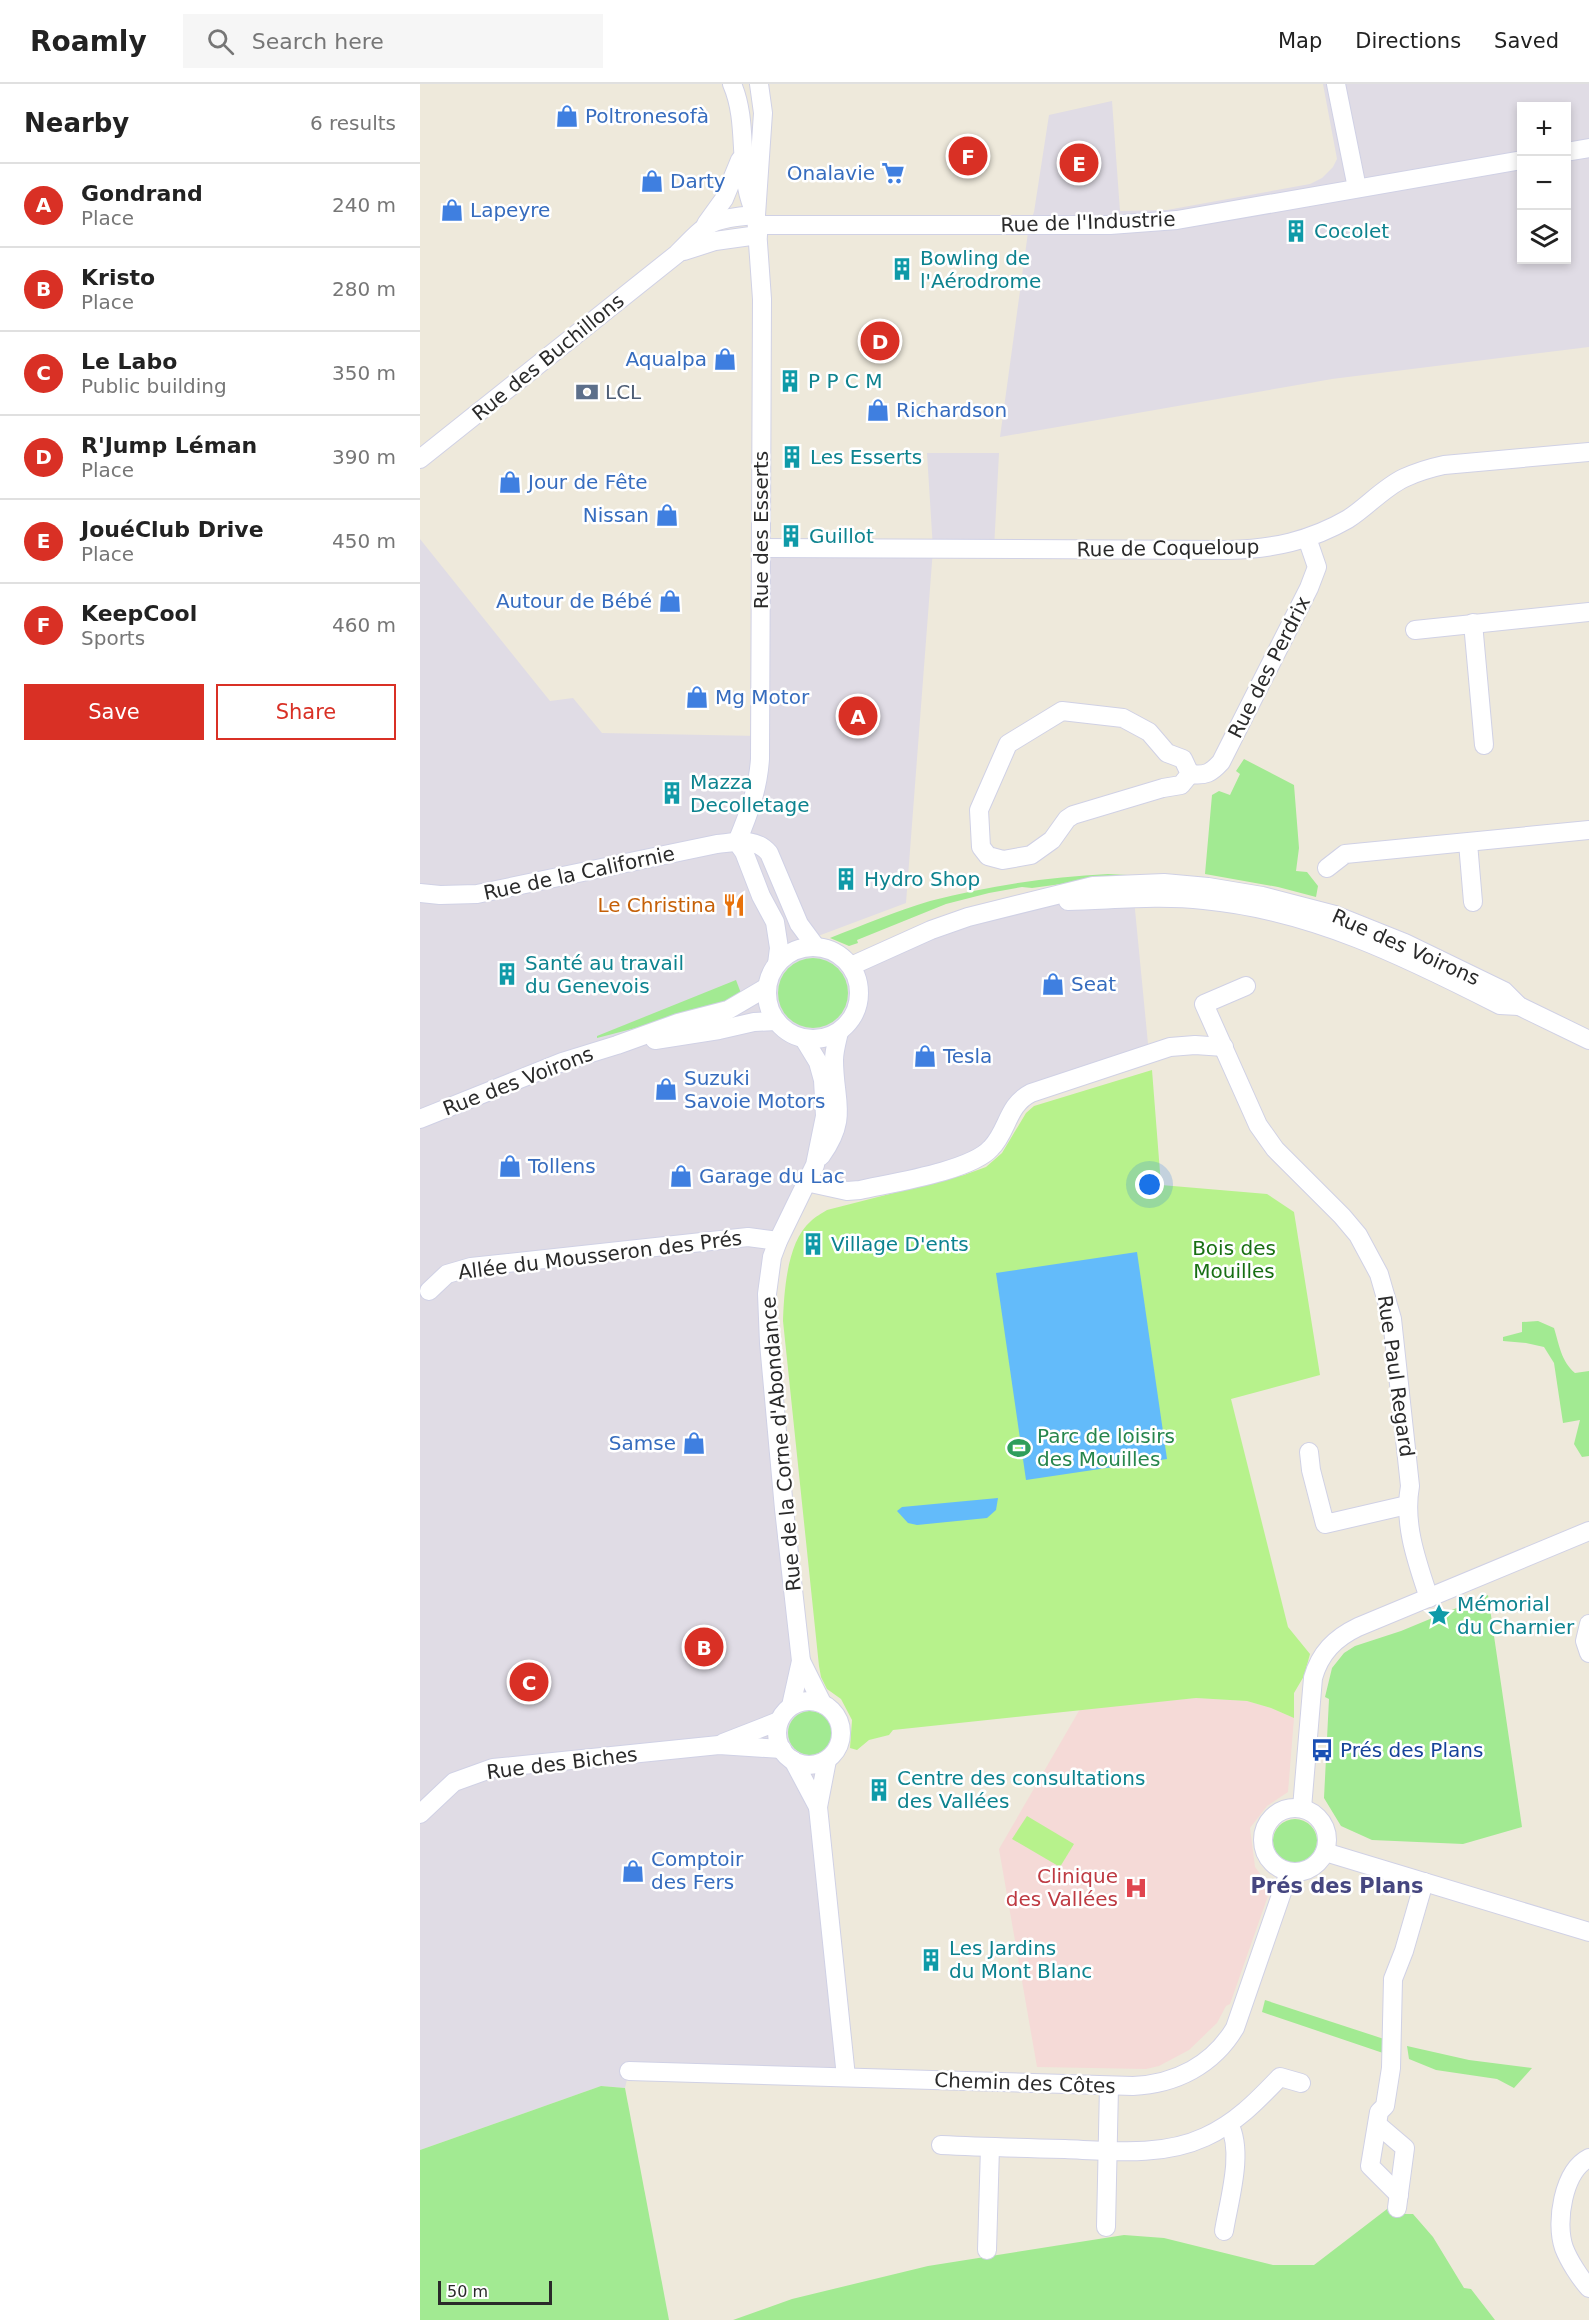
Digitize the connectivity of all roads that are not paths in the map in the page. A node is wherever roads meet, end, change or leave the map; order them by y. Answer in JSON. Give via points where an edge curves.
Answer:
{"nodes":[{"id":1,"x":732,"y":84,"type":"edge"},
{"id":2,"x":759,"y":84,"type":"edge"},
{"id":3,"x":764,"y":84,"type":"edge"},
{"id":4,"x":1336,"y":84,"type":"edge"},
{"id":5,"x":763,"y":113,"type":"junction"},
{"id":6,"x":743,"y":147,"type":"junction"},
{"id":7,"x":1589,"y":148,"type":"edge"},
{"id":8,"x":1571,"y":151,"type":"edge"},
{"id":9,"x":1517,"y":161,"type":"edge"},
{"id":10,"x":1357,"y":188,"type":"junction"},
{"id":11,"x":706,"y":225,"type":"junction"},
{"id":12,"x":757,"y":225,"type":"junction"},
{"id":13,"x":677,"y":254,"type":"junction"},
{"id":14,"x":1589,"y":452,"type":"edge"},
{"id":15,"x":420,"y":459,"type":"edge"},
{"id":16,"x":1308,"y":538,"type":"junction"},
{"id":17,"x":761,"y":548,"type":"junction"},
{"id":18,"x":1589,"y":612,"type":"edge"},
{"id":19,"x":1473,"y":623,"type":"junction"},
{"id":20,"x":1415,"y":630,"type":"dead end"},
{"id":21,"x":1484,"y":745,"type":"dead end"},
{"id":22,"x":1191,"y":774,"type":"junction"},
{"id":23,"x":1589,"y":830,"type":"edge"},
{"id":24,"x":737,"y":842,"type":"junction"},
{"id":25,"x":1468,"y":843,"type":"junction"},
{"id":26,"x":1327,"y":868,"type":"dead end"},
{"id":27,"x":420,"y":893,"type":"edge"},
{"id":28,"x":1473,"y":902,"type":"dead end"},
{"id":29,"x":816,"y":947,"type":"junction"},
{"id":30,"x":777,"y":964,"type":"junction"},
{"id":31,"x":851,"y":966,"type":"junction"},
{"id":32,"x":1245,"y":986,"type":"dead end"},
{"id":33,"x":767,"y":987,"type":"junction"},
{"id":34,"x":776,"y":1021,"type":"junction"},
{"id":35,"x":839,"y":1032,"type":"junction"},
{"id":36,"x":804,"y":1039,"type":"junction"},
{"id":37,"x":1589,"y":1040,"type":"edge"},
{"id":38,"x":617,"y":1045,"type":"junction"},
{"id":39,"x":1224,"y":1047,"type":"junction"},
{"id":40,"x":420,"y":1119,"type":"edge"},
{"id":41,"x":815,"y":1165,"type":"junction"},
{"id":42,"x":806,"y":1182,"type":"junction"},
{"id":43,"x":778,"y":1240,"type":"junction"},
{"id":44,"x":429,"y":1291,"type":"dead end"},
{"id":45,"x":1309,"y":1452,"type":"dead end"},
{"id":46,"x":1407,"y":1505,"type":"junction"},
{"id":47,"x":1589,"y":1531,"type":"edge"},
{"id":48,"x":1429,"y":1598,"type":"junction"},
{"id":49,"x":1589,"y":1624,"type":"edge"},
{"id":50,"x":1589,"y":1653,"type":"edge"},
{"id":51,"x":801,"y":1661,"type":"junction"},
{"id":52,"x":822,"y":1703,"type":"junction"},
{"id":53,"x":791,"y":1706,"type":"junction"},
{"id":54,"x":779,"y":1720,"type":"junction"},
{"id":55,"x":719,"y":1745,"type":"junction"},
{"id":56,"x":787,"y":1755,"type":"junction"},
{"id":57,"x":827,"y":1760,"type":"junction"},
{"id":58,"x":818,"y":1807,"type":"junction"},
{"id":59,"x":1302,"y":1808,"type":"junction"},
{"id":60,"x":420,"y":1814,"type":"edge"},
{"id":61,"x":1325,"y":1852,"type":"junction"},
{"id":62,"x":1289,"y":1872,"type":"junction"},
{"id":63,"x":1424,"y":1882,"type":"junction"},
{"id":64,"x":1589,"y":1932,"type":"edge"},
{"id":65,"x":629,"y":2071,"type":"dead end"},
{"id":66,"x":846,"y":2077,"type":"junction"},
{"id":67,"x":1301,"y":2083,"type":"dead end"},
{"id":68,"x":1109,"y":2086,"type":"junction"},
{"id":69,"x":1229,"y":2124,"type":"junction"},
{"id":70,"x":1377,"y":2125,"type":"junction"},
{"id":71,"x":941,"y":2145,"type":"dead end"},
{"id":72,"x":990,"y":2147,"type":"junction"},
{"id":73,"x":1108,"y":2151,"type":"junction"},
{"id":74,"x":1589,"y":2158,"type":"edge"},
{"id":75,"x":1106,"y":2227,"type":"dead end"},
{"id":76,"x":1224,"y":2231,"type":"dead end"},
{"id":77,"x":987,"y":2250,"type":"dead end"},
{"id":78,"x":1589,"y":2288,"type":"edge"}],
"edges":[{"from":1,"to":6,"type":"street","name":"Rue des Esserts","via":[[740,104]]},
{"from":2,"to":5,"type":"street","name":"Rue des Esserts"},
{"from":3,"to":5,"type":"street"},
{"from":4,"to":10,"type":"street"},
{"from":5,"to":12,"type":"street","name":"Rue des Esserts"},
{"from":6,"to":11,"type":"street","via":[[722,204]]},
{"from":6,"to":12,"type":"street","name":"Rue des Esserts","via":[[746,188]]},
{"from":7,"to":8,"type":"street"},
{"from":9,"to":10,"type":"street","name":"Rue de l'Industrie"},
{"from":10,"to":12,"type":"street","name":"Rue de l'Industrie","via":[[1177,220],[1126,225]]},
{"from":11,"to":12,"type":"street","name":"Rue des Buchillons","via":[[725,218]]},
{"from":11,"to":13,"type":"street","name":"Rue des Buchillons"},
{"from":12,"to":13,"type":"street","name":"Rue des Buchillons"},
{"from":12,"to":17,"type":"street","name":"Rue des Esserts","via":[[762,299]]},
{"from":13,"to":15,"type":"street","name":"Rue des Buchillons"},
{"from":14,"to":16,"type":"street","name":"Rue de Coqueloup","via":[[1428,469],[1404,478],[1348,518]]},
{"from":16,"to":17,"type":"street","name":"Rue de Coqueloup","via":[[1282,546],[1228,550]]},
{"from":16,"to":22,"type":"street","name":"Rue des Perdrix","via":[[1317,567],[1309,588],[1221,762],[1211,773]]},
{"from":17,"to":24,"type":"street","name":"Rue des Esserts","via":[[759,778]]},
{"from":18,"to":19,"type":"street"},
{"from":19,"to":20,"type":"street"},
{"from":19,"to":21,"type":"street"},
{"from":22,"to":22,"type":"street","name":"Rue des Perdrix","via":[[1181,784],[1073,815],[1052,840],[1020,859],[988,856],[981,847],[979,810],[1008,744],[1062,711],[1123,718],[1143,727],[1167,753],[1183,759]]},
{"from":23,"to":25,"type":"street"},
{"from":24,"to":27,"type":"street","name":"Rue de la Californie","via":[[477,894]]},
{"from":24,"to":29,"type":"street","via":[[754,842],[769,853],[799,924]]},
{"from":24,"to":30,"type":"street","via":[[775,921]]},
{"from":25,"to":26,"type":"street","via":[[1345,854]]},
{"from":25,"to":28,"type":"street"},
{"from":29,"to":30,"type":"street","via":[[794,950]]},
{"from":29,"to":31,"type":"street","via":[[831,951]]},
{"from":30,"to":33,"type":"street"},
{"from":31,"to":35,"type":"street","via":[[858,986],[858,1007]]},
{"from":31,"to":37,"type":"street","name":"Rue des Voirons","via":[[947,924],[1093,886],[1136,883],[1208,887],[1335,915],[1405,943],[1504,991],[1519,1006]]},
{"from":32,"to":39,"type":"street","name":"Rue Paul Regard","via":[[1204,1005]]},
{"from":33,"to":34,"type":"street","via":[[769,1008]]},
{"from":33,"to":38,"type":"street","name":"Rue des Voirons","via":[[728,1010]]},
{"from":34,"to":36,"type":"street"},
{"from":34,"to":38,"type":"street","name":"Rue des Voirons"},
{"from":35,"to":36,"type":"street","via":[[822,1039]]},
{"from":35,"to":41,"type":"street","name":"Rue de la Corne d'Abondance","via":[[834,1059],[839,1097],[837,1127]]},
{"from":36,"to":41,"type":"street","name":"Rue de la Corne d'Abondance","via":[[818,1062],[825,1092],[825,1116]]},
{"from":38,"to":40,"type":"street","name":"Rue des Voirons","via":[[551,1066]]},
{"from":39,"to":42,"type":"street","via":[[1182,1046],[1152,1053],[1026,1095],[1012,1109],[992,1148],[961,1166],[860,1190]]},
{"from":39,"to":46,"type":"street","name":"Rue Paul Regard","via":[[1258,1125],[1358,1235],[1379,1274],[1392,1319],[1410,1486]]},
{"from":41,"to":42,"type":"street","name":"Rue de la Corne d'Abondance"},
{"from":42,"to":43,"type":"street","name":"Rue de la Corne d'Abondance"},
{"from":43,"to":44,"type":"street","name":"Allée du Mousseron des Prés","via":[[748,1237],[471,1267],[447,1274]]},
{"from":43,"to":51,"type":"street","name":"Rue de la Corne d'Abondance","via":[[768,1277],[768,1333]]},
{"from":45,"to":46,"type":"street","via":[[1325,1524]]},
{"from":46,"to":48,"type":"street","name":"Rue Paul Regard","via":[[1407,1520]]},
{"from":47,"to":48,"type":"street"},
{"from":48,"to":59,"type":"street","via":[[1349,1631],[1332,1643],[1320,1659],[1312,1686]]},
{"from":49,"to":50,"type":"street","via":[[1585,1641]]},
{"from":51,"to":52,"type":"street","name":"Rue de la Corne d'Abondance"},
{"from":51,"to":53,"type":"street","name":"Rue de la Corne d'Abondance"},
{"from":52,"to":53,"type":"street","via":[[808,1700]]},
{"from":52,"to":57,"type":"street","via":[[836,1714],[842,1730],[837,1749]]},
{"from":53,"to":54,"type":"street"},
{"from":54,"to":55,"type":"street","name":"Rue des Biches"},
{"from":54,"to":56,"type":"street","via":[[777,1734]]},
{"from":55,"to":56,"type":"street","name":"Rue des Biches"},
{"from":55,"to":60,"type":"street","name":"Rue des Biches","via":[[493,1768],[454,1782]]},
{"from":56,"to":57,"type":"street","via":[[808,1765]]},
{"from":56,"to":58,"type":"street"},
{"from":57,"to":58,"type":"street"},
{"from":58,"to":66,"type":"street"},
{"from":59,"to":61,"type":"street","via":[[1315,1814],[1324,1825],[1328,1838]]},
{"from":59,"to":62,"type":"street","via":[[1275,1815],[1263,1834],[1269,1858],[1275,1866]]},
{"from":61,"to":62,"type":"street","via":[[1312,1868]]},
{"from":61,"to":63,"type":"street"},
{"from":62,"to":68,"type":"street","name":"Chemin des Côtes","via":[[1241,2014],[1222,2046],[1203,2064],[1173,2079],[1142,2086]]},
{"from":63,"to":64,"type":"street"},
{"from":63,"to":70,"type":"street","via":[[1393,1979],[1391,2068],[1385,2106],[1379,2112]]},
{"from":65,"to":66,"type":"street","name":"Chemin des Côtes"},
{"from":66,"to":68,"type":"street","name":"Chemin des Côtes"},
{"from":67,"to":69,"type":"street","via":[[1280,2077],[1248,2111]]},
{"from":68,"to":73,"type":"street"},
{"from":69,"to":73,"type":"street","via":[[1175,2146]]},
{"from":69,"to":76,"type":"street","via":[[1236,2141]]},
{"from":70,"to":70,"type":"street","via":[[1370,2166],[1398,2201],[1405,2148]]},
{"from":71,"to":72,"type":"street"},
{"from":72,"to":73,"type":"street"},
{"from":72,"to":77,"type":"street"},
{"from":73,"to":75,"type":"street"},
{"from":74,"to":78,"type":"street","via":[[1581,2163],[1567,2186],[1561,2220],[1564,2250]]}]}
